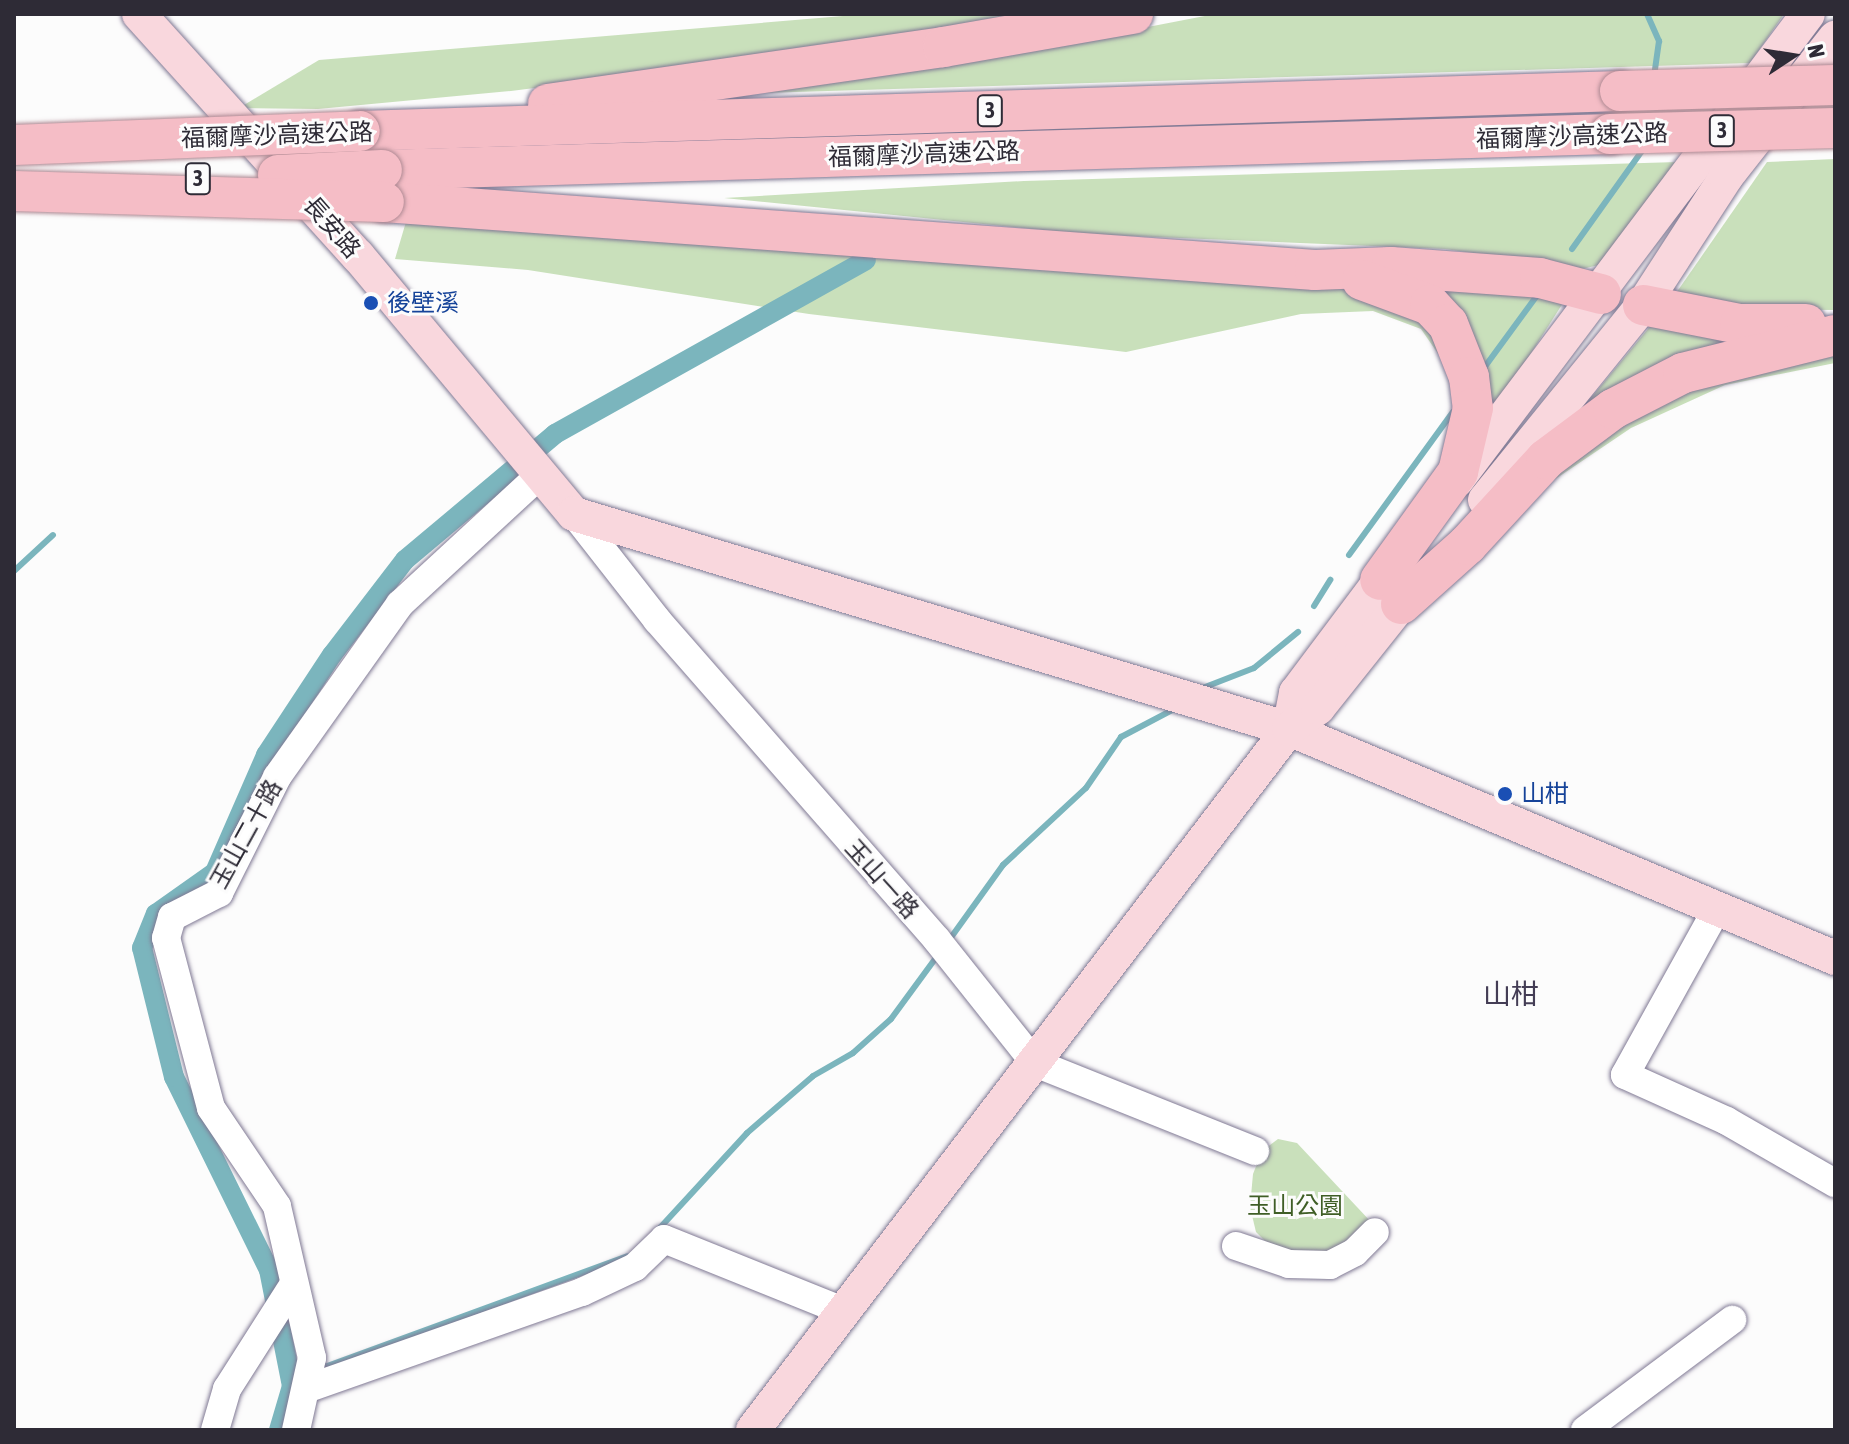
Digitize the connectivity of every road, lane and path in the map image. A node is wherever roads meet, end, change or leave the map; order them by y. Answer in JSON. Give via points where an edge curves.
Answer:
{"nodes":[{"id":1,"x":139,"y":14,"type":"edge"},
{"id":2,"x":1133,"y":14,"type":"edge"},
{"id":3,"x":1808,"y":14,"type":"edge"},
{"id":4,"x":1835,"y":38,"type":"edge"},
{"id":5,"x":1835,"y":85,"type":"edge"},
{"id":6,"x":354,"y":123,"type":"junction"},
{"id":7,"x":1835,"y":128,"type":"edge"},
{"id":8,"x":14,"y":142,"type":"edge"},
{"id":9,"x":383,"y":186,"type":"junction"},
{"id":10,"x":14,"y":189,"type":"edge"},
{"id":11,"x":1315,"y":270,"type":"junction"},
{"id":12,"x":1601,"y":294,"type":"junction"},
{"id":13,"x":1643,"y":305,"type":"junction"},
{"id":14,"x":1835,"y":325,"type":"edge"},
{"id":15,"x":1835,"y":335,"type":"edge"},
{"id":16,"x":541,"y":474,"type":"junction"},
{"id":17,"x":574,"y":514,"type":"junction"},
{"id":18,"x":1390,"y":592,"type":"junction"},
{"id":19,"x":1349,"y":644,"type":"junction"},
{"id":20,"x":1204,"y":701,"type":"junction"},
{"id":21,"x":1289,"y":729,"type":"junction"},
{"id":22,"x":1353,"y":757,"type":"junction"},
{"id":23,"x":1718,"y":907,"type":"junction"},
{"id":24,"x":1835,"y":958,"type":"edge"},
{"id":25,"x":1035,"y":1063,"type":"junction"},
{"id":26,"x":1255,"y":1151,"type":"dead end"},
{"id":27,"x":1835,"y":1183,"type":"edge"},
{"id":28,"x":1375,"y":1232,"type":"dead end"},
{"id":29,"x":1236,"y":1246,"type":"dead end"},
{"id":30,"x":294,"y":1284,"type":"dead end"},
{"id":31,"x":843,"y":1311,"type":"junction"},
{"id":32,"x":1732,"y":1320,"type":"dead end"},
{"id":33,"x":310,"y":1379,"type":"junction"},
{"id":34,"x":215,"y":1430,"type":"edge"},
{"id":35,"x":296,"y":1430,"type":"edge"},
{"id":36,"x":753,"y":1430,"type":"edge"},
{"id":37,"x":1585,"y":1430,"type":"edge"}],
"edges":[{"from":1,"to":16,"type":"main road","name":"長安路","via":[[358,256]]},
{"from":2,"to":6,"type":"highway","via":[[539,105]]},
{"from":3,"to":12,"type":"main road"},
{"from":4,"to":13,"type":"main road","via":[[1726,177]]},
{"from":5,"to":6,"type":"highway","name":"福爾摩沙高速公路","number":"3","bridge":true},
{"from":6,"to":8,"type":"highway","name":"福爾摩沙高速公路","number":"3","bridge":true},
{"from":6,"to":8,"type":"highway","via":[[221,124]]},
{"from":7,"to":9,"type":"highway","name":"福爾摩沙高速公路","number":"3","bridge":true},
{"from":9,"to":10,"type":"highway","bridge":true},
{"from":9,"to":11,"type":"highway"},
{"from":11,"to":12,"type":"highway","via":[[1391,267],[1540,278]]},
{"from":11,"to":18,"type":"highway","via":[[1388,285],[1430,305],[1448,324],[1469,377],[1473,408],[1458,472]]},
{"from":12,"to":13,"type":"main road"},
{"from":12,"to":18,"type":"main road"},
{"from":13,"to":14,"type":"highway","via":[[1740,324]]},
{"from":13,"to":18,"type":"main road"},
{"from":15,"to":18,"type":"highway","via":[[1683,373],[1613,409],[1546,459],[1467,545]]},
{"from":16,"to":17,"type":"main road","name":"長安路"},
{"from":16,"to":33,"type":"street","name":"玉山二十路","via":[[400,604],[277,777],[219,893],[172,917],[166,938],[211,1108],[277,1206]]},
{"from":17,"to":20,"type":"main road"},
{"from":17,"to":25,"type":"street","name":"玉山一路","via":[[657,620],[943,948]]},
{"from":18,"to":19,"type":"main road"},
{"from":19,"to":20,"type":"main road","via":[[1261,706]]},
{"from":19,"to":21,"type":"main road","via":[[1296,693]]},
{"from":19,"to":22,"type":"main road","via":[[1332,718],[1334,734]]},
{"from":20,"to":21,"type":"main road"},
{"from":21,"to":22,"type":"main road"},
{"from":21,"to":25,"type":"main road"},
{"from":22,"to":23,"type":"main road"},
{"from":23,"to":24,"type":"main road"},
{"from":23,"to":27,"type":"street","via":[[1625,1075],[1727,1121]]},
{"from":25,"to":26,"type":"street","name":"玉山一路"},
{"from":25,"to":31,"type":"main road"},
{"from":28,"to":29,"type":"street","via":[[1355,1252],[1330,1265],[1289,1264]]},
{"from":30,"to":34,"type":"street","via":[[227,1389]]},
{"from":31,"to":33,"type":"street","via":[[664,1239],[635,1267],[582,1292]]},
{"from":31,"to":36,"type":"main road"},
{"from":32,"to":37,"type":"street"},
{"from":33,"to":35,"type":"street","name":"玉山二十路"}]}
